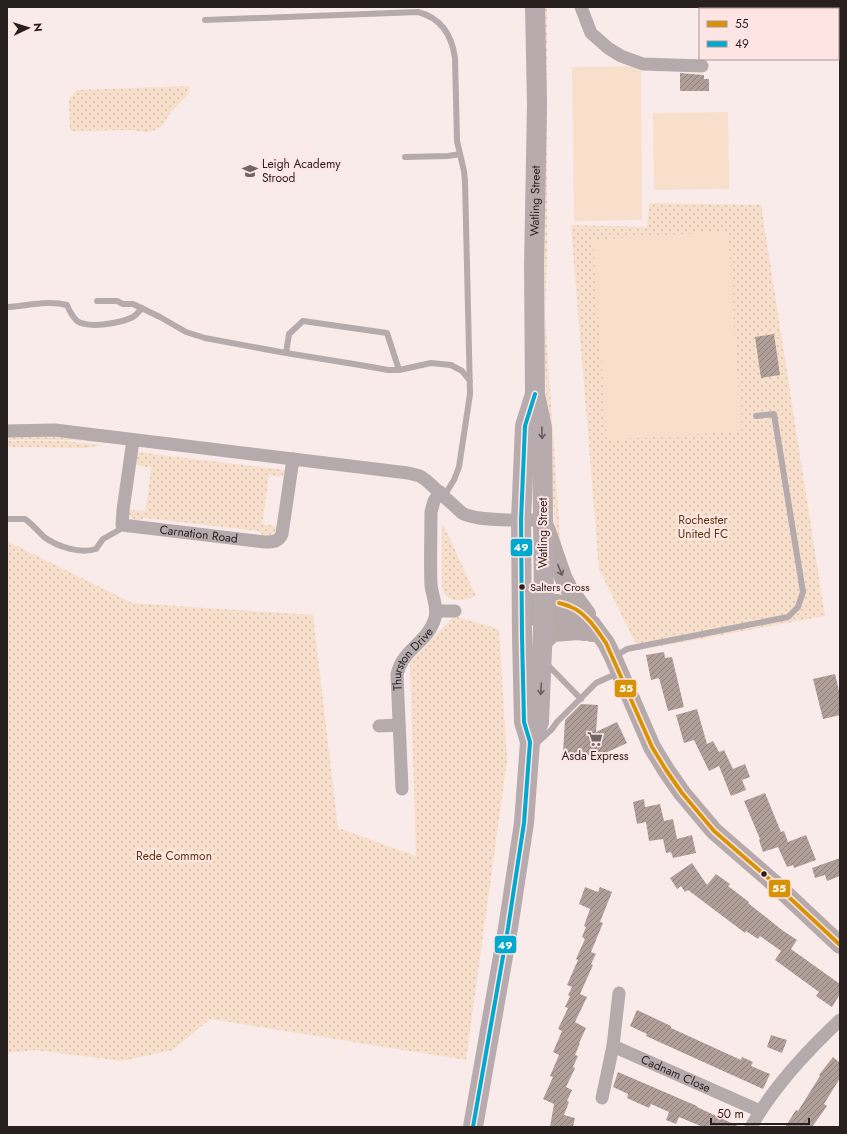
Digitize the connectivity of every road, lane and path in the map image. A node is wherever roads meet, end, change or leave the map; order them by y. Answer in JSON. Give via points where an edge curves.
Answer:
{"nodes":[{"id":1,"x":535,"y":7,"type":"edge"},
{"id":2,"x":581,"y":7,"type":"edge"},
{"id":3,"x":206,"y":20,"type":"dead end"},
{"id":4,"x":702,"y":66,"type":"dead end"},
{"id":5,"x":460,"y":154,"type":"junction"},
{"id":6,"x":406,"y":156,"type":"dead end"},
{"id":7,"x":97,"y":301,"type":"dead end"},
{"id":8,"x":7,"y":308,"type":"edge"},
{"id":9,"x":142,"y":308,"type":"junction"},
{"id":10,"x":286,"y":353,"type":"junction"},
{"id":11,"x":399,"y":370,"type":"junction"},
{"id":12,"x":470,"y":381,"type":"junction"},
{"id":13,"x":535,"y":394,"type":"junction"},
{"id":14,"x":756,"y":416,"type":"dead end"},
{"id":15,"x":7,"y":431,"type":"edge"},
{"id":16,"x":133,"y":440,"type":"junction"},
{"id":17,"x":293,"y":459,"type":"junction"},
{"id":18,"x":442,"y":494,"type":"junction"},
{"id":19,"x":7,"y":519,"type":"edge"},
{"id":20,"x":521,"y":520,"type":"junction"},
{"id":21,"x":543,"y":520,"type":"junction"},
{"id":22,"x":121,"y":528,"type":"junction"},
{"id":23,"x":521,"y":609,"type":"junction"},
{"id":24,"x":544,"y":609,"type":"junction"},
{"id":25,"x":436,"y":611,"type":"junction"},
{"id":26,"x":455,"y":611,"type":"dead end"},
{"id":27,"x":605,"y":647,"type":"junction"},
{"id":28,"x":542,"y":652,"type":"junction"},
{"id":29,"x":580,"y":698,"type":"junction"},
{"id":30,"x":399,"y":725,"type":"junction"},
{"id":31,"x":379,"y":726,"type":"dead end"},
{"id":32,"x":530,"y":746,"type":"junction"},
{"id":33,"x":402,"y":789,"type":"dead end"},
{"id":34,"x":840,"y":945,"type":"edge"},
{"id":35,"x":619,"y":993,"type":"dead end"},
{"id":36,"x":840,"y":1020,"type":"edge"},
{"id":37,"x":613,"y":1046,"type":"junction"},
{"id":38,"x":602,"y":1098,"type":"dead end"},
{"id":39,"x":760,"y":1111,"type":"junction"},
{"id":40,"x":473,"y":1127,"type":"edge"},
{"id":41,"x":751,"y":1127,"type":"edge"}],
"edges":[{"from":1,"to":13,"type":"main road","name":"Watling Street"},
{"from":2,"to":4,"type":"street","via":[[591,33],[621,56],[643,64]]},
{"from":3,"to":5,"type":"lane","via":[[412,12],[428,16],[448,33],[454,49],[457,141]]},
{"from":5,"to":6,"type":"lane"},
{"from":5,"to":12,"type":"lane","via":[[465,181]]},
{"from":7,"to":9,"type":"lane","via":[[118,301]]},
{"from":8,"to":9,"type":"lane","via":[[50,303],[67,304],[78,321],[97,325],[132,318]]},
{"from":9,"to":10,"type":"lane","via":[[198,336]]},
{"from":10,"to":11,"type":"lane"},
{"from":10,"to":11,"type":"lane","via":[[289,334],[303,321],[387,333]]},
{"from":11,"to":12,"type":"lane","via":[[431,363],[451,365],[462,371]]},
{"from":12,"to":18,"type":"lane","via":[[459,467],[454,480]]},
{"from":13,"to":20,"type":"main road","name":"Watling Street","via":[[524,426]]},
{"from":13,"to":21,"type":"main road","name":"Watling Street","one_way":true,"via":[[542,428]]},
{"from":14,"to":27,"type":"lane","via":[[774,414],[803,592],[798,607],[788,617],[627,649]]},
{"from":15,"to":16,"type":"street","via":[[55,430]]},
{"from":16,"to":17,"type":"street"},
{"from":16,"to":22,"type":"street"},
{"from":17,"to":18,"type":"street","via":[[413,474],[422,477]]},
{"from":17,"to":22,"type":"street","name":"Carnation Road","via":[[282,534],[275,541]]},
{"from":18,"to":20,"type":"street","via":[[469,516]]},
{"from":18,"to":25,"type":"street","name":"Thurston Drive","via":[[434,501],[431,512],[431,580]]},
{"from":19,"to":22,"type":"lane","via":[[24,519],[56,544],[76,549],[98,548],[103,539]]},
{"from":20,"to":21,"type":"street"},
{"from":20,"to":23,"type":"main road","name":"Watling Street"},
{"from":21,"to":24,"type":"main road","name":"Watling Street"},
{"from":21,"to":27,"type":"main road","one_way":true,"via":[[563,577]]},
{"from":23,"to":24,"type":"main road"},
{"from":23,"to":32,"type":"main road","name":"Watling Street","via":[[524,722]]},
{"from":24,"to":27,"type":"main road","via":[[558,603],[571,607],[581,614]]},
{"from":24,"to":28,"type":"main road","name":"Watling Street"},
{"from":25,"to":26,"type":"street"},
{"from":25,"to":30,"type":"street","name":"Thurston Drive","via":[[429,630],[402,659],[398,669],[396,680]]},
{"from":27,"to":28,"type":"main road","via":[[578,631],[553,633]]},
{"from":27,"to":29,"type":"lane","via":[[596,683]]},
{"from":27,"to":34,"type":"main road","via":[[652,747],[682,793],[714,831]]},
{"from":28,"to":29,"type":"lane","via":[[548,663]]},
{"from":28,"to":32,"type":"main road","name":"Watling Street","one_way":true,"via":[[539,722]]},
{"from":29,"to":32,"type":"lane","via":[[552,730]]},
{"from":30,"to":31,"type":"street"},
{"from":30,"to":33,"type":"street","name":"Thurston Drive"},
{"from":32,"to":40,"type":"main road","via":[[523,830]]},
{"from":35,"to":37,"type":"street"},
{"from":36,"to":39,"type":"street","via":[[793,1070]]},
{"from":37,"to":38,"type":"street"},
{"from":37,"to":39,"type":"street","name":"Cadnam Close"},
{"from":39,"to":41,"type":"street"}]}
